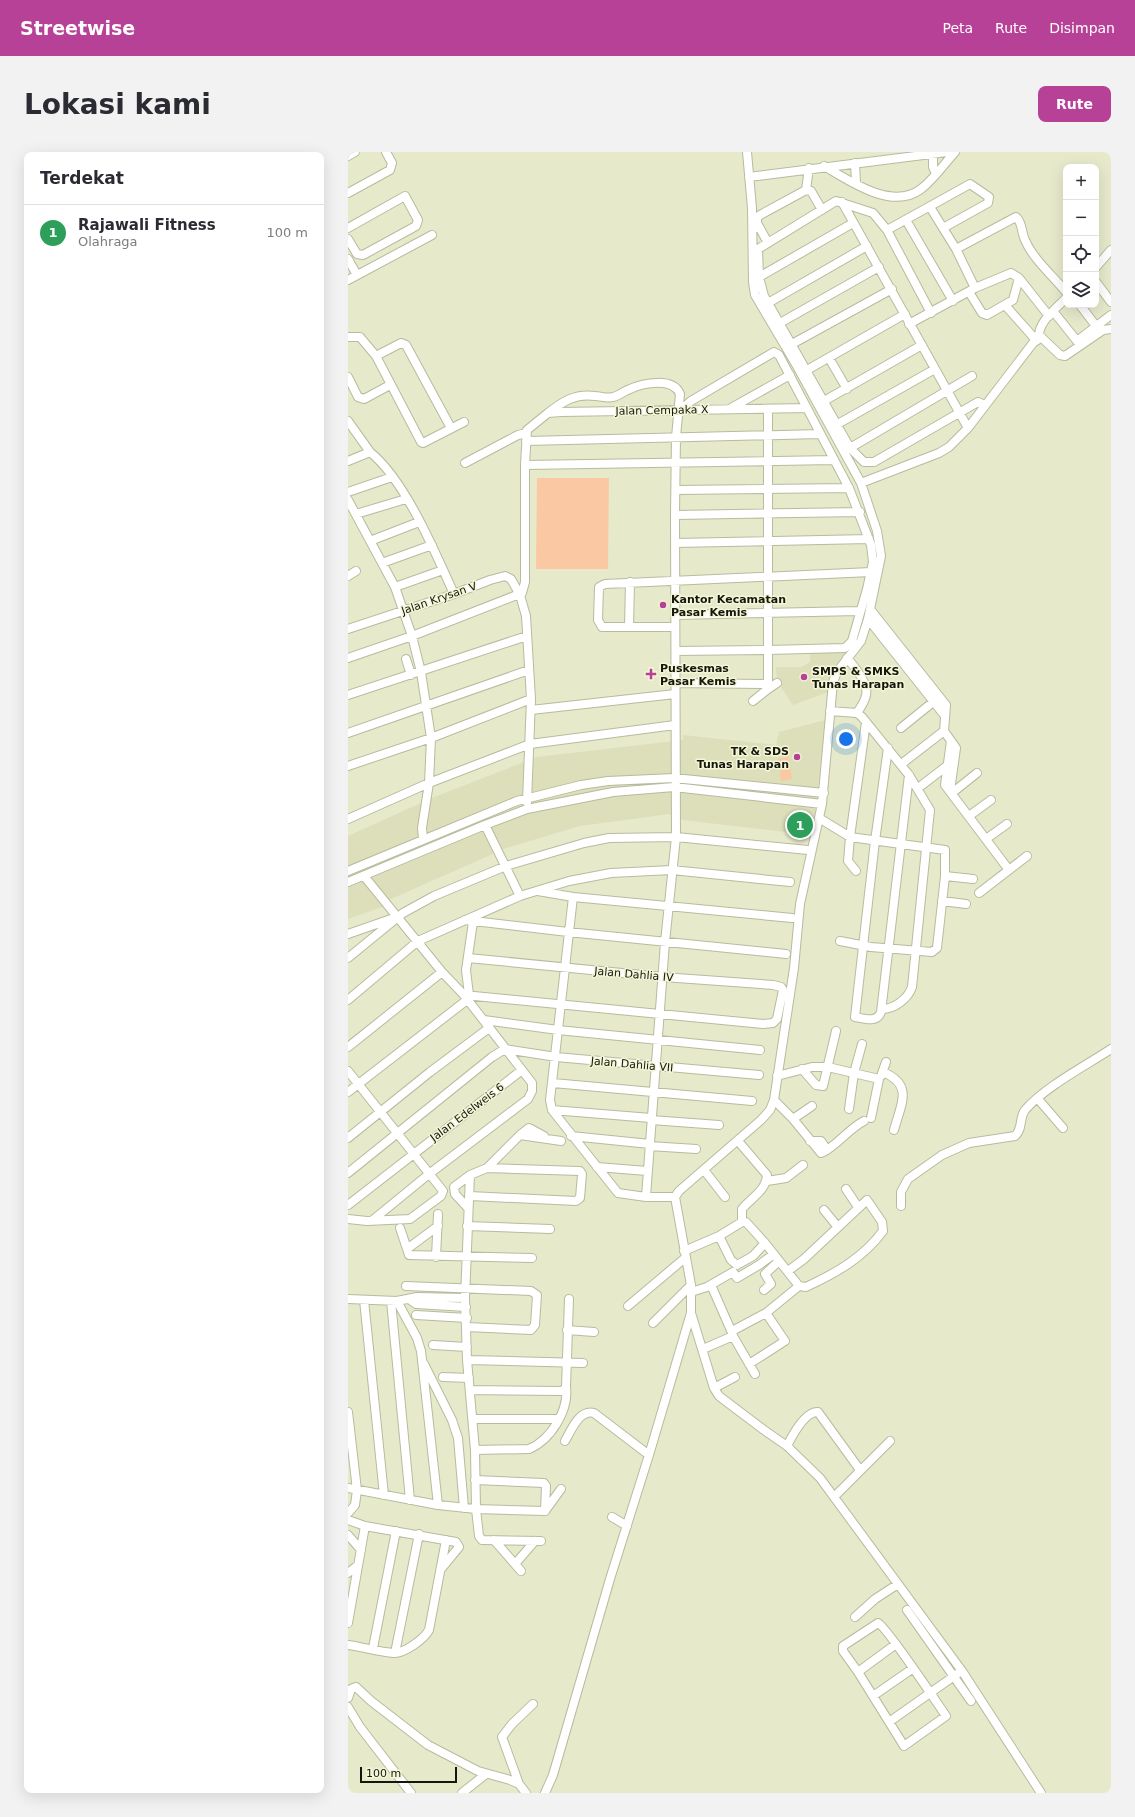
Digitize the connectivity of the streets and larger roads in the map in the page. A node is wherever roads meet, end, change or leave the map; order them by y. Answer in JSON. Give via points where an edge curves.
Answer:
{"nodes":[{"id":1,"x":356,"y":152,"type":"edge"},
{"id":2,"x":386,"y":152,"type":"edge"},
{"id":3,"x":747,"y":152,"type":"edge"},
{"id":4,"x":947,"y":152,"type":"edge"},
{"id":5,"x":955,"y":152,"type":"edge"},
{"id":6,"x":933,"y":154,"type":"junction"},
{"id":7,"x":899,"y":155,"type":"edge"},
{"id":8,"x":348,"y":156,"type":"edge"},
{"id":9,"x":855,"y":163,"type":"junction"},
{"id":10,"x":824,"y":166,"type":"junction"},
{"id":11,"x":809,"y":168,"type":"junction"},
{"id":12,"x":936,"y":174,"type":"junction"},
{"id":13,"x":749,"y":177,"type":"junction"},
{"id":14,"x":856,"y":183,"type":"junction"},
{"id":15,"x":806,"y":190,"type":"junction"},
{"id":16,"x":348,"y":193,"type":"edge"},
{"id":17,"x":842,"y":202,"type":"junction"},
{"id":18,"x":930,"y":207,"type":"junction"},
{"id":19,"x":822,"y":210,"type":"junction"},
{"id":20,"x":906,"y":220,"type":"junction"},
{"id":21,"x":757,"y":223,"type":"junction"},
{"id":22,"x":854,"y":223,"type":"junction"},
{"id":23,"x":348,"y":228,"type":"edge"},
{"id":24,"x":943,"y":228,"type":"junction"},
{"id":25,"x":887,"y":230,"type":"junction"},
{"id":26,"x":432,"y":235,"type":"dead end"},
{"id":27,"x":755,"y":238,"type":"junction"},
{"id":28,"x":348,"y":239,"type":"edge"},
{"id":29,"x":768,"y":243,"type":"junction"},
{"id":30,"x":867,"y":246,"type":"junction"},
{"id":31,"x":758,"y":249,"type":"junction"},
{"id":32,"x":956,"y":249,"type":"junction"},
{"id":33,"x":357,"y":254,"type":"junction"},
{"id":34,"x":1110,"y":254,"type":"edge"},
{"id":35,"x":348,"y":259,"type":"edge"},
{"id":36,"x":1099,"y":264,"type":"edge"},
{"id":37,"x":879,"y":267,"type":"junction"},
{"id":38,"x":357,"y":275,"type":"junction"},
{"id":39,"x":759,"y":277,"type":"junction"},
{"id":40,"x":1019,"y":278,"type":"junction"},
{"id":41,"x":348,"y":280,"type":"edge"},
{"id":42,"x":1099,"y":286,"type":"edge"},
{"id":43,"x":1063,"y":288,"type":"edge"},
{"id":44,"x":892,"y":289,"type":"junction"},
{"id":45,"x":972,"y":290,"type":"junction"},
{"id":46,"x":758,"y":294,"type":"junction"},
{"id":47,"x":953,"y":301,"type":"junction"},
{"id":48,"x":1063,"y":301,"type":"edge"},
{"id":49,"x":1111,"y":302,"type":"edge"},
{"id":50,"x":768,"y":303,"type":"junction"},
{"id":51,"x":1005,"y":305,"type":"junction"},
{"id":52,"x":1082,"y":308,"type":"edge"},
{"id":53,"x":931,"y":312,"type":"junction"},
{"id":54,"x":905,"y":314,"type":"junction"},
{"id":55,"x":1051,"y":314,"type":"junction"},
{"id":56,"x":1111,"y":315,"type":"edge"},
{"id":57,"x":780,"y":323,"type":"junction"},
{"id":58,"x":909,"y":324,"type":"junction"},
{"id":59,"x":1096,"y":326,"type":"junction"},
{"id":60,"x":1111,"y":329,"type":"edge"},
{"id":61,"x":348,"y":338,"type":"edge"},
{"id":62,"x":1037,"y":338,"type":"junction"},
{"id":63,"x":1077,"y":341,"type":"junction"},
{"id":64,"x":1085,"y":343,"type":"junction"},
{"id":65,"x":792,"y":344,"type":"junction"},
{"id":66,"x":922,"y":345,"type":"junction"},
{"id":67,"x":376,"y":356,"type":"junction"},
{"id":68,"x":829,"y":358,"type":"junction"},
{"id":69,"x":935,"y":368,"type":"junction"},
{"id":70,"x":807,"y":370,"type":"junction"},
{"id":71,"x":790,"y":375,"type":"junction"},
{"id":72,"x":972,"y":376,"type":"dead end"},
{"id":73,"x":348,"y":377,"type":"edge"},
{"id":74,"x":390,"y":385,"type":"junction"},
{"id":75,"x":812,"y":387,"type":"junction"},
{"id":76,"x":847,"y":389,"type":"junction"},
{"id":77,"x":947,"y":391,"type":"junction"},
{"id":78,"x":824,"y":401,"type":"junction"},
{"id":79,"x":985,"y":405,"type":"junction"},
{"id":80,"x":730,"y":408,"type":"junction"},
{"id":81,"x":807,"y":408,"type":"junction"},
{"id":82,"x":681,"y":409,"type":"junction"},
{"id":83,"x":768,"y":409,"type":"junction"},
{"id":84,"x":548,"y":413,"type":"junction"},
{"id":85,"x":959,"y":413,"type":"junction"},
{"id":86,"x":464,"y":422,"type":"dead end"},
{"id":87,"x":836,"y":425,"type":"junction"},
{"id":88,"x":349,"y":426,"type":"edge"},
{"id":89,"x":451,"y":428,"type":"junction"},
{"id":90,"x":968,"y":428,"type":"junction"},
{"id":91,"x":768,"y":434,"type":"junction"},
{"id":92,"x":820,"y":434,"type":"junction"},
{"id":93,"x":526,"y":437,"type":"junction"},
{"id":94,"x":676,"y":437,"type":"junction"},
{"id":95,"x":850,"y":448,"type":"junction"},
{"id":96,"x":370,"y":452,"type":"junction"},
{"id":97,"x":834,"y":460,"type":"junction"},
{"id":98,"x":348,"y":462,"type":"edge"},
{"id":99,"x":769,"y":462,"type":"junction"},
{"id":100,"x":465,"y":463,"type":"dead end"},
{"id":101,"x":676,"y":463,"type":"junction"},
{"id":102,"x":525,"y":465,"type":"junction"},
{"id":103,"x":392,"y":477,"type":"junction"},
{"id":104,"x":861,"y":483,"type":"junction"},
{"id":105,"x":849,"y":488,"type":"junction"},
{"id":106,"x":770,"y":489,"type":"junction"},
{"id":107,"x":676,"y":490,"type":"junction"},
{"id":108,"x":348,"y":492,"type":"edge"},
{"id":109,"x":406,"y":499,"type":"junction"},
{"id":110,"x":348,"y":500,"type":"edge"},
{"id":111,"x":860,"y":512,"type":"junction"},
{"id":112,"x":356,"y":514,"type":"junction"},
{"id":113,"x":769,"y":515,"type":"junction"},
{"id":114,"x":675,"y":516,"type":"junction"},
{"id":115,"x":419,"y":522,"type":"junction"},
{"id":116,"x":869,"y":539,"type":"junction"},
{"id":117,"x":769,"y":540,"type":"junction"},
{"id":118,"x":370,"y":541,"type":"junction"},
{"id":119,"x":675,"y":543,"type":"junction"},
{"id":120,"x":432,"y":545,"type":"junction"},
{"id":121,"x":382,"y":563,"type":"junction"},
{"id":122,"x":443,"y":570,"type":"junction"},
{"id":123,"x":356,"y":571,"type":"dead end"},
{"id":124,"x":871,"y":572,"type":"junction"},
{"id":125,"x":348,"y":576,"type":"edge"},
{"id":126,"x":769,"y":577,"type":"junction"},
{"id":127,"x":674,"y":580,"type":"junction"},
{"id":128,"x":630,"y":582,"type":"junction"},
{"id":129,"x":395,"y":586,"type":"junction"},
{"id":130,"x":454,"y":594,"type":"junction"},
{"id":131,"x":520,"y":596,"type":"junction"},
{"id":132,"x":870,"y":609,"type":"junction"},
{"id":133,"x":404,"y":611,"type":"junction"},
{"id":134,"x":860,"y":612,"type":"junction"},
{"id":135,"x":768,"y":614,"type":"junction"},
{"id":136,"x":675,"y":615,"type":"junction"},
{"id":137,"x":868,"y":619,"type":"junction"},
{"id":138,"x":629,"y":627,"type":"junction"},
{"id":139,"x":675,"y":627,"type":"junction"},
{"id":140,"x":348,"y":629,"type":"edge"},
{"id":141,"x":412,"y":636,"type":"junction"},
{"id":142,"x":527,"y":636,"type":"junction"},
{"id":143,"x":768,"y":650,"type":"junction"},
{"id":144,"x":676,"y":651,"type":"junction"},
{"id":145,"x":348,"y":658,"type":"edge"},
{"id":146,"x":847,"y":658,"type":"junction"},
{"id":147,"x":406,"y":659,"type":"dead end"},
{"id":148,"x":529,"y":670,"type":"junction"},
{"id":149,"x":421,"y":672,"type":"junction"},
{"id":150,"x":411,"y":675,"type":"junction"},
{"id":151,"x":675,"y":683,"type":"junction"},
{"id":152,"x":777,"y":683,"type":"dead end"},
{"id":153,"x":767,"y":687,"type":"junction"},
{"id":154,"x":675,"y":694,"type":"junction"},
{"id":155,"x":348,"y":695,"type":"edge"},
{"id":156,"x":937,"y":699,"type":"junction"},
{"id":157,"x":531,"y":700,"type":"junction"},
{"id":158,"x":753,"y":701,"type":"dead end"},
{"id":159,"x":428,"y":706,"type":"junction"},
{"id":160,"x":531,"y":710,"type":"junction"},
{"id":161,"x":830,"y":711,"type":"junction"},
{"id":162,"x":857,"y":713,"type":"junction"},
{"id":163,"x":866,"y":722,"type":"junction"},
{"id":164,"x":675,"y":725,"type":"junction"},
{"id":165,"x":901,"y":728,"type":"dead end"},
{"id":166,"x":944,"y":731,"type":"junction"},
{"id":167,"x":348,"y":733,"type":"edge"},
{"id":168,"x":431,"y":738,"type":"junction"},
{"id":169,"x":951,"y":741,"type":"junction"},
{"id":170,"x":530,"y":744,"type":"junction"},
{"id":171,"x":888,"y":748,"type":"junction"},
{"id":172,"x":904,"y":762,"type":"dead end"},
{"id":173,"x":948,"y":765,"type":"junction"},
{"id":174,"x":348,"y":766,"type":"edge"},
{"id":175,"x":977,"y":774,"type":"dead end"},
{"id":176,"x":909,"y":775,"type":"junction"},
{"id":177,"x":674,"y":778,"type":"junction"},
{"id":178,"x":429,"y":783,"type":"junction"},
{"id":179,"x":922,"y":785,"type":"dead end"},
{"id":180,"x":674,"y":787,"type":"junction"},
{"id":181,"x":951,"y":792,"type":"junction"},
{"id":182,"x":824,"y":794,"type":"junction"},
{"id":183,"x":527,"y":798,"type":"junction"},
{"id":184,"x":991,"y":800,"type":"dead end"},
{"id":185,"x":822,"y":804,"type":"junction"},
{"id":186,"x":527,"y":808,"type":"junction"},
{"id":187,"x":969,"y":816,"type":"junction"},
{"id":188,"x":819,"y":818,"type":"junction"},
{"id":189,"x":348,"y":819,"type":"edge"},
{"id":190,"x":485,"y":824,"type":"junction"},
{"id":191,"x":1006,"y":824,"type":"dead end"},
{"id":192,"x":676,"y":837,"type":"junction"},
{"id":193,"x":850,"y":837,"type":"junction"},
{"id":194,"x":423,"y":839,"type":"junction"},
{"id":195,"x":986,"y":839,"type":"junction"},
{"id":196,"x":875,"y":842,"type":"junction"},
{"id":197,"x":900,"y":844,"type":"junction"},
{"id":198,"x":927,"y":848,"type":"junction"},
{"id":199,"x":808,"y":850,"type":"dead end"},
{"id":200,"x":1027,"y":856,"type":"dead end"},
{"id":201,"x":506,"y":866,"type":"junction"},
{"id":202,"x":351,"y":870,"type":"edge"},
{"id":203,"x":672,"y":870,"type":"junction"},
{"id":204,"x":856,"y":870,"type":"dead end"},
{"id":205,"x":1009,"y":870,"type":"junction"},
{"id":206,"x":946,"y":876,"type":"junction"},
{"id":207,"x":362,"y":877,"type":"junction"},
{"id":208,"x":973,"y":879,"type":"dead end"},
{"id":209,"x":348,"y":882,"type":"edge"},
{"id":210,"x":790,"y":882,"type":"dead end"},
{"id":211,"x":536,"y":891,"type":"junction"},
{"id":212,"x":979,"y":893,"type":"dead end"},
{"id":213,"x":520,"y":896,"type":"junction"},
{"id":214,"x":573,"y":896,"type":"junction"},
{"id":215,"x":942,"y":901,"type":"junction"},
{"id":216,"x":966,"y":904,"type":"dead end"},
{"id":217,"x":669,"y":906,"type":"junction"},
{"id":218,"x":398,"y":917,"type":"junction"},
{"id":219,"x":792,"y":918,"type":"dead end"},
{"id":220,"x":469,"y":921,"type":"junction"},
{"id":221,"x":568,"y":932,"type":"junction"},
{"id":222,"x":348,"y":934,"type":"edge"},
{"id":223,"x":418,"y":941,"type":"junction"},
{"id":224,"x":665,"y":942,"type":"junction"},
{"id":225,"x":840,"y":942,"type":"dead end"},
{"id":226,"x":864,"y":945,"type":"junction"},
{"id":227,"x":889,"y":948,"type":"junction"},
{"id":228,"x":914,"y":951,"type":"junction"},
{"id":229,"x":786,"y":954,"type":"dead end"},
{"id":230,"x":348,"y":958,"type":"edge"},
{"id":231,"x":468,"y":958,"type":"junction"},
{"id":232,"x":565,"y":968,"type":"junction"},
{"id":233,"x":442,"y":972,"type":"junction"},
{"id":234,"x":663,"y":977,"type":"junction"},
{"id":235,"x":466,"y":996,"type":"junction"},
{"id":236,"x":348,"y":1000,"type":"edge"},
{"id":237,"x":562,"y":1004,"type":"junction"},
{"id":238,"x":882,"y":1008,"type":"junction"},
{"id":239,"x":660,"y":1013,"type":"junction"},
{"id":240,"x":484,"y":1020,"type":"junction"},
{"id":241,"x":490,"y":1028,"type":"junction"},
{"id":242,"x":558,"y":1030,"type":"junction"},
{"id":243,"x":836,"y":1031,"type":"dead end"},
{"id":244,"x":657,"y":1040,"type":"junction"},
{"id":245,"x":862,"y":1044,"type":"dead end"},
{"id":246,"x":348,"y":1047,"type":"edge"},
{"id":247,"x":505,"y":1049,"type":"junction"},
{"id":248,"x":1111,"y":1049,"type":"edge"},
{"id":249,"x":760,"y":1050,"type":"dead end"},
{"id":250,"x":556,"y":1057,"type":"junction"},
{"id":251,"x":886,"y":1062,"type":"dead end"},
{"id":252,"x":656,"y":1066,"type":"junction"},
{"id":253,"x":828,"y":1067,"type":"junction"},
{"id":254,"x":802,"y":1069,"type":"junction"},
{"id":255,"x":522,"y":1070,"type":"junction"},
{"id":256,"x":348,"y":1071,"type":"edge"},
{"id":257,"x":854,"y":1073,"type":"junction"},
{"id":258,"x":759,"y":1074,"type":"dead end"},
{"id":259,"x":881,"y":1075,"type":"junction"},
{"id":260,"x":777,"y":1076,"type":"junction"},
{"id":261,"x":553,"y":1083,"type":"junction"},
{"id":262,"x":358,"y":1084,"type":"junction"},
{"id":263,"x":654,"y":1091,"type":"junction"},
{"id":264,"x":348,"y":1092,"type":"edge"},
{"id":265,"x":1038,"y":1099,"type":"junction"},
{"id":266,"x":774,"y":1100,"type":"junction"},
{"id":267,"x":752,"y":1101,"type":"dead end"},
{"id":268,"x":812,"y":1106,"type":"dead end"},
{"id":269,"x":849,"y":1109,"type":"dead end"},
{"id":270,"x":552,"y":1110,"type":"junction"},
{"id":271,"x":381,"y":1113,"type":"junction"},
{"id":272,"x":651,"y":1119,"type":"junction"},
{"id":273,"x":793,"y":1119,"type":"junction"},
{"id":274,"x":719,"y":1125,"type":"dead end"},
{"id":275,"x":1063,"y":1128,"type":"dead end"},
{"id":276,"x":894,"y":1130,"type":"dead end"},
{"id":277,"x":397,"y":1134,"type":"junction"},
{"id":278,"x":571,"y":1136,"type":"junction"},
{"id":279,"x":348,"y":1138,"type":"edge"},
{"id":280,"x":561,"y":1141,"type":"dead end"},
{"id":281,"x":738,"y":1141,"type":"junction"},
{"id":282,"x":650,"y":1145,"type":"junction"},
{"id":283,"x":696,"y":1149,"type":"dead end"},
{"id":284,"x":412,"y":1154,"type":"junction"},
{"id":285,"x":803,"y":1165,"type":"dead end"},
{"id":286,"x":597,"y":1167,"type":"junction"},
{"id":287,"x":487,"y":1168,"type":"junction"},
{"id":288,"x":704,"y":1170,"type":"junction"},
{"id":289,"x":647,"y":1171,"type":"junction"},
{"id":290,"x":348,"y":1174,"type":"edge"},
{"id":291,"x":429,"y":1174,"type":"junction"},
{"id":292,"x":470,"y":1175,"type":"junction"},
{"id":293,"x":767,"y":1181,"type":"junction"},
{"id":294,"x":846,"y":1189,"type":"dead end"},
{"id":295,"x":470,"y":1196,"type":"junction"},
{"id":296,"x":646,"y":1197,"type":"junction"},
{"id":297,"x":725,"y":1197,"type":"dead end"},
{"id":298,"x":671,"y":1198,"type":"junction"},
{"id":299,"x":348,"y":1205,"type":"edge"},
{"id":300,"x":901,"y":1206,"type":"dead end"},
{"id":301,"x":858,"y":1207,"type":"junction"},
{"id":302,"x":468,"y":1208,"type":"junction"},
{"id":303,"x":824,"y":1210,"type":"dead end"},
{"id":304,"x":438,"y":1214,"type":"dead end"},
{"id":305,"x":348,"y":1219,"type":"edge"},
{"id":306,"x":374,"y":1219,"type":"junction"},
{"id":307,"x":742,"y":1222,"type":"junction"},
{"id":308,"x":438,"y":1226,"type":"junction"},
{"id":309,"x":467,"y":1226,"type":"junction"},
{"id":310,"x":837,"y":1226,"type":"junction"},
{"id":311,"x":400,"y":1228,"type":"dead end"},
{"id":312,"x":550,"y":1229,"type":"dead end"},
{"id":313,"x":719,"y":1236,"type":"junction"},
{"id":314,"x":765,"y":1243,"type":"junction"},
{"id":315,"x":407,"y":1250,"type":"junction"},
{"id":316,"x":685,"y":1254,"type":"junction"},
{"id":317,"x":774,"y":1254,"type":"junction"},
{"id":318,"x":436,"y":1257,"type":"junction"},
{"id":319,"x":466,"y":1258,"type":"junction"},
{"id":320,"x":532,"y":1258,"type":"dead end"},
{"id":321,"x":779,"y":1261,"type":"junction"},
{"id":322,"x":759,"y":1266,"type":"junction"},
{"id":323,"x":788,"y":1271,"type":"junction"},
{"id":324,"x":765,"y":1274,"type":"junction"},
{"id":325,"x":711,"y":1285,"type":"junction"},
{"id":326,"x":406,"y":1286,"type":"dead end"},
{"id":327,"x":799,"y":1286,"type":"junction"},
{"id":328,"x":466,"y":1288,"type":"junction"},
{"id":329,"x":691,"y":1289,"type":"junction"},
{"id":330,"x":764,"y":1290,"type":"dead end"},
{"id":331,"x":465,"y":1298,"type":"junction"},
{"id":332,"x":348,"y":1299,"type":"edge"},
{"id":333,"x":569,"y":1299,"type":"dead end"},
{"id":334,"x":364,"y":1300,"type":"junction"},
{"id":335,"x":394,"y":1301,"type":"junction"},
{"id":336,"x":436,"y":1302,"type":"junction"},
{"id":337,"x":628,"y":1306,"type":"dead end"},
{"id":338,"x":466,"y":1307,"type":"junction"},
{"id":339,"x":691,"y":1312,"type":"junction"},
{"id":340,"x":766,"y":1313,"type":"junction"},
{"id":341,"x":416,"y":1315,"type":"dead end"},
{"id":342,"x":467,"y":1318,"type":"junction"},
{"id":343,"x":653,"y":1323,"type":"dead end"},
{"id":344,"x":467,"y":1327,"type":"junction"},
{"id":345,"x":567,"y":1330,"type":"junction"},
{"id":346,"x":594,"y":1332,"type":"dead end"},
{"id":347,"x":732,"y":1334,"type":"junction"},
{"id":348,"x":433,"y":1346,"type":"dead end"},
{"id":349,"x":467,"y":1347,"type":"junction"},
{"id":350,"x":703,"y":1349,"type":"junction"},
{"id":351,"x":422,"y":1360,"type":"junction"},
{"id":352,"x":467,"y":1360,"type":"junction"},
{"id":353,"x":566,"y":1362,"type":"junction"},
{"id":354,"x":583,"y":1363,"type":"dead end"},
{"id":355,"x":749,"y":1364,"type":"junction"},
{"id":356,"x":755,"y":1374,"type":"dead end"},
{"id":357,"x":735,"y":1376,"type":"dead end"},
{"id":358,"x":443,"y":1377,"type":"dead end"},
{"id":359,"x":469,"y":1378,"type":"junction"},
{"id":360,"x":566,"y":1387,"type":"junction"},
{"id":361,"x":714,"y":1388,"type":"junction"},
{"id":362,"x":471,"y":1390,"type":"junction"},
{"id":363,"x":348,"y":1412,"type":"edge"},
{"id":364,"x":473,"y":1419,"type":"junction"},
{"id":365,"x":558,"y":1419,"type":"junction"},
{"id":366,"x":565,"y":1441,"type":"dead end"},
{"id":367,"x":890,"y":1442,"type":"dead end"},
{"id":368,"x":788,"y":1446,"type":"junction"},
{"id":369,"x":475,"y":1450,"type":"junction"},
{"id":370,"x":649,"y":1455,"type":"junction"},
{"id":371,"x":860,"y":1470,"type":"junction"},
{"id":372,"x":475,"y":1480,"type":"junction"},
{"id":373,"x":348,"y":1488,"type":"edge"},
{"id":374,"x":561,"y":1489,"type":"dead end"},
{"id":375,"x":357,"y":1490,"type":"junction"},
{"id":376,"x":384,"y":1494,"type":"junction"},
{"id":377,"x":834,"y":1496,"type":"junction"},
{"id":378,"x":410,"y":1500,"type":"junction"},
{"id":379,"x":438,"y":1505,"type":"junction"},
{"id":380,"x":464,"y":1508,"type":"junction"},
{"id":381,"x":476,"y":1509,"type":"junction"},
{"id":382,"x":545,"y":1511,"type":"junction"},
{"id":383,"x":348,"y":1513,"type":"edge"},
{"id":384,"x":612,"y":1518,"type":"dead end"},
{"id":385,"x":348,"y":1520,"type":"edge"},
{"id":386,"x":365,"y":1526,"type":"junction"},
{"id":387,"x":627,"y":1526,"type":"junction"},
{"id":388,"x":396,"y":1531,"type":"junction"},
{"id":389,"x":419,"y":1534,"type":"junction"},
{"id":390,"x":349,"y":1537,"type":"edge"},
{"id":391,"x":446,"y":1540,"type":"junction"},
{"id":392,"x":494,"y":1540,"type":"junction"},
{"id":393,"x":361,"y":1550,"type":"junction"},
{"id":394,"x":358,"y":1565,"type":"junction"},
{"id":395,"x":440,"y":1571,"type":"junction"},
{"id":396,"x":348,"y":1573,"type":"edge"},
{"id":397,"x":898,"y":1584,"type":"junction"},
{"id":398,"x":350,"y":1605,"type":"edge"},
{"id":399,"x":906,"y":1610,"type":"dead end"},
{"id":400,"x":855,"y":1617,"type":"dead end"},
{"id":401,"x":348,"y":1623,"type":"edge"},
{"id":402,"x":896,"y":1644,"type":"junction"},
{"id":403,"x":348,"y":1645,"type":"edge"},
{"id":404,"x":373,"y":1648,"type":"junction"},
{"id":405,"x":395,"y":1653,"type":"junction"},
{"id":406,"x":912,"y":1669,"type":"junction"},
{"id":407,"x":858,"y":1672,"type":"junction"},
{"id":408,"x":962,"y":1672,"type":"junction"},
{"id":409,"x":954,"y":1676,"type":"junction"},
{"id":410,"x":930,"y":1694,"type":"junction"},
{"id":411,"x":873,"y":1696,"type":"junction"},
{"id":412,"x":348,"y":1698,"type":"edge"},
{"id":413,"x":971,"y":1701,"type":"dead end"},
{"id":414,"x":533,"y":1704,"type":"dead end"},
{"id":415,"x":348,"y":1707,"type":"edge"},
{"id":416,"x":889,"y":1722,"type":"junction"},
{"id":417,"x":486,"y":1774,"type":"junction"},
{"id":418,"x":519,"y":1784,"type":"junction"},
{"id":419,"x":412,"y":1793,"type":"edge"},
{"id":420,"x":462,"y":1793,"type":"edge"},
{"id":421,"x":526,"y":1793,"type":"edge"},
{"id":422,"x":545,"y":1793,"type":"edge"},
{"id":423,"x":1041,"y":1793,"type":"edge"}],
"edges":[{"from":1,"to":8,"type":"street"},
{"from":2,"to":16,"type":"street","via":[[392,163],[390,170]]},
{"from":3,"to":13,"type":"street"},
{"from":4,"to":6,"type":"street"},
{"from":5,"to":12,"type":"street"},
{"from":6,"to":7,"type":"street"},
{"from":6,"to":12,"type":"street"},
{"from":7,"to":9,"type":"street"},
{"from":9,"to":10,"type":"street"},
{"from":9,"to":14,"type":"street"},
{"from":10,"to":11,"type":"street"},
{"from":10,"to":14,"type":"street"},
{"from":11,"to":13,"type":"street"},
{"from":11,"to":15,"type":"street"},
{"from":12,"to":14,"type":"street","via":[[920,190],[906,195],[881,195]]},
{"from":13,"to":27,"type":"street"},
{"from":15,"to":19,"type":"street","via":[[811,191]]},
{"from":15,"to":21,"type":"street","via":[[760,215]]},
{"from":17,"to":19,"type":"street","via":[[836,201]]},
{"from":17,"to":22,"type":"street"},
{"from":17,"to":25,"type":"street","via":[[873,213]]},
{"from":18,"to":20,"type":"street"},
{"from":18,"to":24,"type":"street"},
{"from":18,"to":24,"type":"street","via":[[970,184],[989,197],[988,203]]},
{"from":19,"to":29,"type":"street"},
{"from":20,"to":25,"type":"street"},
{"from":20,"to":47,"type":"street"},
{"from":21,"to":27,"type":"street"},
{"from":21,"to":29,"type":"street"},
{"from":22,"to":30,"type":"street"},
{"from":22,"to":39,"type":"street"},
{"from":23,"to":33,"type":"street","via":[[405,196],[418,220],[416,226],[370,252]]},
{"from":24,"to":32,"type":"street"},
{"from":25,"to":53,"type":"street"},
{"from":26,"to":38,"type":"street"},
{"from":27,"to":31,"type":"street"},
{"from":27,"to":46,"type":"street","via":[[752,282]]},
{"from":28,"to":33,"type":"street"},
{"from":29,"to":31,"type":"street"},
{"from":30,"to":37,"type":"street"},
{"from":30,"to":50,"type":"street"},
{"from":31,"to":39,"type":"street"},
{"from":32,"to":43,"type":"street","via":[[1016,217],[1029,248]]},
{"from":32,"to":45,"type":"street"},
{"from":33,"to":35,"type":"street"},
{"from":34,"to":36,"type":"street"},
{"from":35,"to":38,"type":"street"},
{"from":37,"to":44,"type":"street"},
{"from":37,"to":57,"type":"street"},
{"from":38,"to":41,"type":"street"},
{"from":39,"to":46,"type":"street"},
{"from":40,"to":45,"type":"street","via":[[1011,273]]},
{"from":40,"to":51,"type":"street","via":[[1014,298]]},
{"from":40,"to":55,"type":"street"},
{"from":42,"to":49,"type":"street"},
{"from":44,"to":54,"type":"street"},
{"from":44,"to":65,"type":"street"},
{"from":45,"to":47,"type":"street"},
{"from":45,"to":51,"type":"street","via":[[984,315]]},
{"from":46,"to":50,"type":"street"},
{"from":46,"to":75,"type":"street"},
{"from":47,"to":53,"type":"street"},
{"from":48,"to":55,"type":"street"},
{"from":50,"to":57,"type":"street"},
{"from":51,"to":62,"type":"street"},
{"from":52,"to":59,"type":"street"},
{"from":53,"to":58,"type":"street"},
{"from":54,"to":58,"type":"street"},
{"from":54,"to":68,"type":"street"},
{"from":55,"to":62,"type":"street","via":[[1043,323]]},
{"from":55,"to":63,"type":"street"},
{"from":56,"to":59,"type":"street"},
{"from":57,"to":65,"type":"street"},
{"from":58,"to":66,"type":"street"},
{"from":59,"to":63,"type":"street"},
{"from":60,"to":64,"type":"street","via":[[1103,330]]},
{"from":61,"to":67,"type":"street","via":[[360,337]]},
{"from":62,"to":64,"type":"street","via":[[1062,356]]},
{"from":62,"to":79,"type":"street"},
{"from":63,"to":64,"type":"street"},
{"from":65,"to":70,"type":"street"},
{"from":66,"to":69,"type":"street"},
{"from":66,"to":76,"type":"street"},
{"from":67,"to":74,"type":"street"},
{"from":67,"to":89,"type":"street","via":[[399,344],[406,345]]},
{"from":68,"to":70,"type":"street"},
{"from":68,"to":76,"type":"street"},
{"from":69,"to":77,"type":"street"},
{"from":69,"to":87,"type":"street"},
{"from":70,"to":75,"type":"street"},
{"from":71,"to":80,"type":"street"},
{"from":71,"to":81,"type":"street"},
{"from":71,"to":82,"type":"street","via":[[779,355],[774,352]]},
{"from":72,"to":77,"type":"street"},
{"from":73,"to":74,"type":"street","via":[[358,397],[364,399]]},
{"from":74,"to":89,"type":"street","via":[[421,442]]},
{"from":75,"to":78,"type":"street"},
{"from":75,"to":104,"type":"street"},
{"from":76,"to":78,"type":"street"},
{"from":77,"to":85,"type":"street"},
{"from":77,"to":95,"type":"street"},
{"from":78,"to":87,"type":"street"},
{"from":79,"to":85,"type":"street","via":[[978,402]]},
{"from":79,"to":90,"type":"street"},
{"from":80,"to":82,"type":"street","name":"Jalan Cempaka X"},
{"from":80,"to":83,"type":"street","name":"Jalan Cempaka X"},
{"from":81,"to":83,"type":"street","name":"Jalan Cempaka X"},
{"from":81,"to":92,"type":"street"},
{"from":82,"to":84,"type":"street","name":"Jalan Cempaka X"},
{"from":82,"to":84,"type":"street","via":[[679,392],[673,385],[664,383],[639,386],[613,397],[575,396]]},
{"from":82,"to":94,"type":"street"},
{"from":83,"to":91,"type":"street"},
{"from":84,"to":93,"type":"street","via":[[531,425]]},
{"from":85,"to":90,"type":"street"},
{"from":85,"to":95,"type":"street","via":[[874,462],[864,462]]},
{"from":86,"to":89,"type":"street"},
{"from":87,"to":95,"type":"street"},
{"from":88,"to":96,"type":"street"},
{"from":90,"to":104,"type":"street","via":[[944,450]]},
{"from":91,"to":92,"type":"street"},
{"from":91,"to":94,"type":"street"},
{"from":91,"to":99,"type":"street"},
{"from":92,"to":97,"type":"street"},
{"from":93,"to":94,"type":"street"},
{"from":93,"to":100,"type":"street","via":[[518,435]]},
{"from":93,"to":102,"type":"street"},
{"from":94,"to":101,"type":"street"},
{"from":96,"to":98,"type":"street"},
{"from":96,"to":103,"type":"street","via":[[387,468]]},
{"from":97,"to":99,"type":"street"},
{"from":97,"to":105,"type":"street"},
{"from":99,"to":101,"type":"street"},
{"from":99,"to":106,"type":"street"},
{"from":101,"to":102,"type":"street"},
{"from":101,"to":107,"type":"street"},
{"from":102,"to":131,"type":"street","via":[[525,586]]},
{"from":103,"to":108,"type":"street"},
{"from":103,"to":109,"type":"street"},
{"from":104,"to":132,"type":"street","via":[[877,531],[881,556]]},
{"from":105,"to":106,"type":"street"},
{"from":105,"to":111,"type":"street"},
{"from":106,"to":107,"type":"street"},
{"from":106,"to":113,"type":"street"},
{"from":107,"to":114,"type":"street"},
{"from":109,"to":112,"type":"street"},
{"from":109,"to":115,"type":"street"},
{"from":110,"to":112,"type":"street"},
{"from":111,"to":113,"type":"street"},
{"from":111,"to":116,"type":"street"},
{"from":112,"to":118,"type":"street"},
{"from":113,"to":114,"type":"street"},
{"from":113,"to":117,"type":"street"},
{"from":114,"to":119,"type":"street"},
{"from":115,"to":118,"type":"street"},
{"from":115,"to":120,"type":"street"},
{"from":116,"to":117,"type":"street"},
{"from":116,"to":124,"type":"street","via":[[873,557]]},
{"from":117,"to":119,"type":"street"},
{"from":117,"to":126,"type":"street"},
{"from":118,"to":121,"type":"street"},
{"from":119,"to":127,"type":"street"},
{"from":120,"to":121,"type":"street"},
{"from":120,"to":122,"type":"street"},
{"from":121,"to":129,"type":"street"},
{"from":122,"to":129,"type":"street"},
{"from":122,"to":130,"type":"street"},
{"from":123,"to":125,"type":"street"},
{"from":124,"to":126,"type":"street"},
{"from":124,"to":134,"type":"street"},
{"from":126,"to":127,"type":"street"},
{"from":126,"to":135,"type":"street"},
{"from":127,"to":128,"type":"street"},
{"from":127,"to":136,"type":"street"},
{"from":128,"to":138,"type":"street"},
{"from":128,"to":138,"type":"street","via":[[605,584],[599,588],[598,619],[602,627]]},
{"from":129,"to":133,"type":"street"},
{"from":130,"to":131,"type":"street","name":"Jalan Krysan V","via":[[505,576],[513,580]]},
{"from":130,"to":133,"type":"street","name":"Jalan Krysan V"},
{"from":131,"to":141,"type":"street"},
{"from":131,"to":142,"type":"street","name":"Jalan Krysan V","via":[[526,616]]},
{"from":132,"to":137,"type":"street"},
{"from":132,"to":156,"type":"street"},
{"from":133,"to":140,"type":"street","name":"Jalan Krysan V"},
{"from":133,"to":141,"type":"street"},
{"from":134,"to":135,"type":"street"},
{"from":134,"to":143,"type":"street","via":[[852,641],[845,648]]},
{"from":135,"to":136,"type":"street"},
{"from":135,"to":143,"type":"street"},
{"from":136,"to":139,"type":"street"},
{"from":137,"to":146,"type":"street","via":[[861,641]]},
{"from":137,"to":156,"type":"street"},
{"from":138,"to":139,"type":"street"},
{"from":139,"to":144,"type":"street"},
{"from":141,"to":145,"type":"street"},
{"from":141,"to":149,"type":"street"},
{"from":142,"to":148,"type":"street","name":"Jalan Krysan V"},
{"from":142,"to":149,"type":"street"},
{"from":143,"to":144,"type":"street"},
{"from":143,"to":153,"type":"street"},
{"from":144,"to":151,"type":"street"},
{"from":146,"to":161,"type":"street","via":[[833,682]]},
{"from":146,"to":162,"type":"street","via":[[858,671],[867,694]]},
{"from":147,"to":150,"type":"street"},
{"from":148,"to":157,"type":"street","name":"Jalan Krysan V"},
{"from":148,"to":159,"type":"street"},
{"from":149,"to":150,"type":"street"},
{"from":149,"to":159,"type":"street"},
{"from":150,"to":155,"type":"street"},
{"from":151,"to":153,"type":"street"},
{"from":151,"to":154,"type":"street"},
{"from":152,"to":153,"type":"street"},
{"from":153,"to":158,"type":"street"},
{"from":154,"to":160,"type":"street"},
{"from":154,"to":164,"type":"street"},
{"from":156,"to":165,"type":"street"},
{"from":156,"to":166,"type":"street","via":[[945,716]]},
{"from":157,"to":160,"type":"street","name":"Jalan Krysan V"},
{"from":157,"to":168,"type":"street"},
{"from":159,"to":167,"type":"street"},
{"from":159,"to":168,"type":"street"},
{"from":160,"to":170,"type":"street","name":"Jalan Krysan V"},
{"from":161,"to":162,"type":"street"},
{"from":161,"to":182,"type":"street"},
{"from":162,"to":163,"type":"street"},
{"from":163,"to":171,"type":"street"},
{"from":163,"to":193,"type":"street"},
{"from":164,"to":170,"type":"street"},
{"from":164,"to":177,"type":"street"},
{"from":166,"to":169,"type":"street"},
{"from":166,"to":172,"type":"street"},
{"from":168,"to":174,"type":"street"},
{"from":168,"to":178,"type":"street"},
{"from":169,"to":173,"type":"street"},
{"from":169,"to":181,"type":"street","via":[[956,748]]},
{"from":170,"to":178,"type":"street"},
{"from":170,"to":183,"type":"street","name":"Jalan Krysan V"},
{"from":171,"to":176,"type":"street"},
{"from":171,"to":196,"type":"street"},
{"from":173,"to":179,"type":"street"},
{"from":173,"to":181,"type":"street","via":[[945,785]]},
{"from":175,"to":181,"type":"street"},
{"from":176,"to":197,"type":"street"},
{"from":176,"to":198,"type":"street","via":[[930,810]]},
{"from":177,"to":180,"type":"street"},
{"from":177,"to":182,"type":"street"},
{"from":177,"to":183,"type":"street","via":[[608,781]]},
{"from":178,"to":189,"type":"street"},
{"from":178,"to":194,"type":"street","via":[[422,828]]},
{"from":180,"to":185,"type":"street"},
{"from":180,"to":186,"type":"street","via":[[614,792]]},
{"from":180,"to":192,"type":"street"},
{"from":181,"to":187,"type":"street"},
{"from":182,"to":185,"type":"street"},
{"from":183,"to":186,"type":"street","name":"Jalan Krysan V"},
{"from":183,"to":194,"type":"street"},
{"from":184,"to":187,"type":"street"},
{"from":185,"to":188,"type":"street"},
{"from":186,"to":190,"type":"street"},
{"from":187,"to":195,"type":"street"},
{"from":188,"to":193,"type":"street"},
{"from":188,"to":260,"type":"street","via":[[800,904],[794,968]]},
{"from":190,"to":201,"type":"street"},
{"from":190,"to":207,"type":"street"},
{"from":191,"to":195,"type":"street"},
{"from":192,"to":199,"type":"street"},
{"from":192,"to":201,"type":"street","via":[[609,838]]},
{"from":192,"to":203,"type":"street"},
{"from":193,"to":196,"type":"street"},
{"from":193,"to":204,"type":"street","via":[[848,861]]},
{"from":194,"to":202,"type":"street"},
{"from":195,"to":205,"type":"street"},
{"from":196,"to":197,"type":"street"},
{"from":196,"to":226,"type":"street"},
{"from":197,"to":198,"type":"street"},
{"from":197,"to":227,"type":"street"},
{"from":198,"to":206,"type":"street","via":[[946,851]]},
{"from":198,"to":228,"type":"street"},
{"from":200,"to":205,"type":"street"},
{"from":201,"to":213,"type":"street"},
{"from":201,"to":218,"type":"street","via":[[434,896]]},
{"from":202,"to":207,"type":"street"},
{"from":203,"to":210,"type":"street"},
{"from":203,"to":211,"type":"street","via":[[592,876]]},
{"from":203,"to":217,"type":"street"},
{"from":205,"to":212,"type":"street"},
{"from":206,"to":208,"type":"street"},
{"from":206,"to":215,"type":"street"},
{"from":207,"to":209,"type":"street"},
{"from":207,"to":218,"type":"street"},
{"from":211,"to":213,"type":"street"},
{"from":211,"to":214,"type":"street"},
{"from":213,"to":220,"type":"street"},
{"from":214,"to":217,"type":"street"},
{"from":214,"to":221,"type":"street"},
{"from":215,"to":216,"type":"street"},
{"from":215,"to":228,"type":"street","via":[[936,949],[932,952]]},
{"from":217,"to":219,"type":"street"},
{"from":217,"to":224,"type":"street"},
{"from":218,"to":222,"type":"street"},
{"from":218,"to":223,"type":"street"},
{"from":218,"to":230,"type":"street"},
{"from":220,"to":221,"type":"street"},
{"from":220,"to":223,"type":"street"},
{"from":220,"to":231,"type":"street"},
{"from":221,"to":224,"type":"street"},
{"from":221,"to":232,"type":"street"},
{"from":223,"to":233,"type":"street"},
{"from":223,"to":236,"type":"street"},
{"from":224,"to":229,"type":"street"},
{"from":224,"to":234,"type":"street"},
{"from":225,"to":226,"type":"street"},
{"from":226,"to":227,"type":"street"},
{"from":226,"to":238,"type":"street","via":[[855,1018],[876,1019],[880,1016]]},
{"from":227,"to":228,"type":"street"},
{"from":227,"to":238,"type":"street"},
{"from":228,"to":238,"type":"street","via":[[910,993],[897,1004]]},
{"from":231,"to":232,"type":"street","name":"Jalan Dahlia IV"},
{"from":231,"to":235,"type":"street"},
{"from":232,"to":234,"type":"street","name":"Jalan Dahlia IV"},
{"from":232,"to":237,"type":"street"},
{"from":233,"to":235,"type":"street"},
{"from":233,"to":246,"type":"street"},
{"from":234,"to":239,"type":"street"},
{"from":234,"to":239,"type":"street","name":"Jalan Dahlia IV","via":[[778,986],[783,990],[775,1021],[763,1024]]},
{"from":235,"to":237,"type":"street"},
{"from":235,"to":240,"type":"street"},
{"from":235,"to":262,"type":"street"},
{"from":237,"to":239,"type":"street"},
{"from":237,"to":242,"type":"street"},
{"from":239,"to":244,"type":"street"},
{"from":240,"to":241,"type":"street"},
{"from":240,"to":242,"type":"street"},
{"from":241,"to":247,"type":"street"},
{"from":241,"to":271,"type":"street","via":[[430,1072]]},
{"from":242,"to":244,"type":"street"},
{"from":242,"to":250,"type":"street"},
{"from":243,"to":253,"type":"street"},
{"from":244,"to":249,"type":"street"},
{"from":244,"to":252,"type":"street"},
{"from":245,"to":257,"type":"street"},
{"from":247,"to":250,"type":"street","name":"Jalan Dahlia VII"},
{"from":247,"to":255,"type":"street"},
{"from":247,"to":277,"type":"street"},
{"from":248,"to":265,"type":"street"},
{"from":250,"to":252,"type":"street","name":"Jalan Dahlia VII"},
{"from":250,"to":261,"type":"street"},
{"from":251,"to":259,"type":"street"},
{"from":252,"to":258,"type":"street","name":"Jalan Dahlia VII"},
{"from":252,"to":263,"type":"street"},
{"from":253,"to":254,"type":"street"},
{"from":253,"to":254,"type":"street","via":[[824,1085],[821,1087],[814,1084]]},
{"from":253,"to":257,"type":"street"},
{"from":254,"to":260,"type":"street"},
{"from":255,"to":284,"type":"street","name":"Jalan Edelweis 6"},
{"from":255,"to":291,"type":"street","via":[[532,1083],[528,1099]]},
{"from":256,"to":262,"type":"street"},
{"from":257,"to":259,"type":"street"},
{"from":257,"to":269,"type":"street"},
{"from":259,"to":273,"type":"street","via":[[867,1120],[852,1127],[827,1150],[819,1153]]},
{"from":259,"to":276,"type":"street","via":[[896,1078],[902,1088],[903,1096]]},
{"from":260,"to":266,"type":"street"},
{"from":261,"to":263,"type":"street"},
{"from":261,"to":270,"type":"street","via":[[550,1100]]},
{"from":262,"to":264,"type":"street"},
{"from":262,"to":271,"type":"street"},
{"from":263,"to":267,"type":"street"},
{"from":263,"to":272,"type":"street"},
{"from":265,"to":275,"type":"street"},
{"from":265,"to":300,"type":"street","via":[[1024,1113],[1015,1136],[980,1140],[958,1147],[914,1174],[902,1187]]},
{"from":266,"to":273,"type":"street"},
{"from":266,"to":281,"type":"street","via":[[770,1110]]},
{"from":268,"to":273,"type":"street"},
{"from":270,"to":272,"type":"street"},
{"from":270,"to":278,"type":"street"},
{"from":271,"to":277,"type":"street"},
{"from":271,"to":279,"type":"street"},
{"from":272,"to":274,"type":"street"},
{"from":272,"to":282,"type":"street"},
{"from":277,"to":284,"type":"street"},
{"from":277,"to":290,"type":"street"},
{"from":278,"to":282,"type":"street"},
{"from":278,"to":286,"type":"street"},
{"from":280,"to":287,"type":"street","via":[[548,1139],[530,1128]]},
{"from":281,"to":288,"type":"street"},
{"from":281,"to":293,"type":"street","via":[[764,1169]]},
{"from":282,"to":283,"type":"street"},
{"from":282,"to":289,"type":"street"},
{"from":284,"to":291,"type":"street"},
{"from":284,"to":299,"type":"street","name":"Jalan Edelweis 6"},
{"from":285,"to":293,"type":"street","via":[[786,1178]]},
{"from":286,"to":289,"type":"street"},
{"from":286,"to":296,"type":"street","via":[[618,1193]]},
{"from":287,"to":292,"type":"street"},
{"from":287,"to":295,"type":"street","via":[[580,1171],[580,1198],[576,1201]]},
{"from":288,"to":297,"type":"street"},
{"from":288,"to":298,"type":"street"},
{"from":289,"to":296,"type":"street"},
{"from":291,"to":306,"type":"street"},
{"from":291,"to":306,"type":"street","via":[[443,1191],[441,1196],[410,1219]]},
{"from":292,"to":295,"type":"street"},
{"from":292,"to":302,"type":"street","via":[[453,1189],[454,1194]]},
{"from":293,"to":307,"type":"street","via":[[742,1209]]},
{"from":294,"to":301,"type":"street"},
{"from":295,"to":302,"type":"street"},
{"from":296,"to":298,"type":"street"},
{"from":298,"to":316,"type":"street"},
{"from":301,"to":310,"type":"street"},
{"from":301,"to":327,"type":"street","via":[[867,1200],[883,1225],[881,1234],[864,1252],[840,1270],[806,1287]]},
{"from":302,"to":309,"type":"street"},
{"from":303,"to":310,"type":"street"},
{"from":304,"to":308,"type":"street"},
{"from":305,"to":306,"type":"street"},
{"from":307,"to":313,"type":"street"},
{"from":307,"to":314,"type":"street","via":[[749,1224]]},
{"from":308,"to":315,"type":"street"},
{"from":308,"to":318,"type":"street"},
{"from":309,"to":312,"type":"street"},
{"from":309,"to":319,"type":"street"},
{"from":310,"to":323,"type":"street"},
{"from":311,"to":315,"type":"street"},
{"from":313,"to":314,"type":"street","via":[[731,1260],[737,1265],[753,1256]]},
{"from":313,"to":316,"type":"street"},
{"from":314,"to":317,"type":"street"},
{"from":315,"to":318,"type":"street","via":[[409,1256]]},
{"from":316,"to":329,"type":"street"},
{"from":316,"to":337,"type":"street"},
{"from":317,"to":321,"type":"street"},
{"from":317,"to":322,"type":"street"},
{"from":318,"to":319,"type":"street"},
{"from":319,"to":320,"type":"street"},
{"from":319,"to":328,"type":"street"},
{"from":321,"to":323,"type":"street"},
{"from":321,"to":324,"type":"street"},
{"from":322,"to":324,"type":"street"},
{"from":322,"to":325,"type":"street","via":[[737,1278],[733,1272]]},
{"from":323,"to":327,"type":"street"},
{"from":324,"to":330,"type":"street","via":[[771,1283]]},
{"from":325,"to":329,"type":"street"},
{"from":325,"to":347,"type":"street"},
{"from":326,"to":328,"type":"street"},
{"from":327,"to":340,"type":"street"},
{"from":328,"to":331,"type":"street"},
{"from":328,"to":344,"type":"street","via":[[531,1291],[537,1295],[535,1325],[531,1330]]},
{"from":329,"to":339,"type":"street"},
{"from":329,"to":343,"type":"street"},
{"from":331,"to":336,"type":"street"},
{"from":331,"to":338,"type":"street"},
{"from":332,"to":334,"type":"street"},
{"from":333,"to":345,"type":"street"},
{"from":334,"to":335,"type":"street"},
{"from":334,"to":376,"type":"street"},
{"from":335,"to":336,"type":"street","via":[[417,1297]]},
{"from":335,"to":351,"type":"street","via":[[417,1338]]},
{"from":335,"to":378,"type":"street"},
{"from":336,"to":338,"type":"street"},
{"from":338,"to":342,"type":"street"},
{"from":339,"to":350,"type":"street"},
{"from":339,"to":370,"type":"street"},
{"from":340,"to":347,"type":"street"},
{"from":340,"to":355,"type":"street","via":[[785,1341]]},
{"from":341,"to":342,"type":"street"},
{"from":342,"to":344,"type":"street"},
{"from":344,"to":349,"type":"street"},
{"from":345,"to":346,"type":"street"},
{"from":345,"to":353,"type":"street"},
{"from":347,"to":350,"type":"street"},
{"from":347,"to":355,"type":"street"},
{"from":348,"to":349,"type":"street"},
{"from":349,"to":352,"type":"street"},
{"from":350,"to":361,"type":"street"},
{"from":351,"to":379,"type":"street"},
{"from":351,"to":380,"type":"street","via":[[452,1420],[458,1438]]},
{"from":352,"to":353,"type":"street"},
{"from":352,"to":359,"type":"street"},
{"from":353,"to":354,"type":"street"},
{"from":353,"to":360,"type":"street"},
{"from":355,"to":356,"type":"street"},
{"from":357,"to":361,"type":"street"},
{"from":358,"to":359,"type":"street"},
{"from":359,"to":362,"type":"street"},
{"from":360,"to":362,"type":"street","via":[[561,1392]]},
{"from":360,"to":365,"type":"street","via":[[566,1404]]},
{"from":361,"to":368,"type":"street","via":[[727,1402]]},
{"from":362,"to":364,"type":"street"},
{"from":363,"to":375,"type":"street"},
{"from":364,"to":365,"type":"street"},
{"from":364,"to":369,"type":"street"},
{"from":365,"to":369,"type":"street","via":[[541,1441],[529,1449]]},
{"from":366,"to":370,"type":"street","via":[[581,1416],[590,1412]]},
{"from":367,"to":371,"type":"street"},
{"from":368,"to":371,"type":"street","via":[[796,1429],[810,1413],[818,1412]]},
{"from":368,"to":377,"type":"street"},
{"from":369,"to":372,"type":"street"},
{"from":370,"to":387,"type":"street"},
{"from":371,"to":377,"type":"street"},
{"from":372,"to":381,"type":"street"},
{"from":372,"to":382,"type":"street","via":[[544,1483]]},
{"from":373,"to":375,"type":"street"},
{"from":374,"to":382,"type":"street"},
{"from":375,"to":376,"type":"street"},
{"from":375,"to":383,"type":"street","via":[[355,1505]]},
{"from":376,"to":378,"type":"street"},
{"from":377,"to":397,"type":"street"},
{"from":378,"to":379,"type":"street"},
{"from":379,"to":380,"type":"street"},
{"from":380,"to":381,"type":"street"},
{"from":381,"to":382,"type":"street"},
{"from":381,"to":392,"type":"street","via":[[479,1538]]},
{"from":384,"to":387,"type":"street"},
{"from":385,"to":386,"type":"street"},
{"from":386,"to":388,"type":"street"},
{"from":386,"to":393,"type":"street"},
{"from":387,"to":422,"type":"street","via":[[553,1775]]},
{"from":388,"to":389,"type":"street"},
{"from":388,"to":404,"type":"street"},
{"from":389,"to":391,"type":"street"},
{"from":389,"to":405,"type":"street"},
{"from":390,"to":393,"type":"street"},
{"from":391,"to":395,"type":"street"},
{"from":391,"to":395,"type":"street","via":[[456,1542],[459,1548]]},
{"from":392,"to":392,"type":"street","via":[[518,1568],[538,1541]]},
{"from":393,"to":394,"type":"street"},
{"from":394,"to":396,"type":"street"},
{"from":394,"to":398,"type":"street"},
{"from":395,"to":405,"type":"street","via":[[427,1634],[418,1642]]},
{"from":397,"to":400,"type":"street","via":[[875,1599]]},
{"from":397,"to":408,"type":"street"},
{"from":398,"to":401,"type":"street"},
{"from":399,"to":409,"type":"street"},
{"from":402,"to":406,"type":"street"},
{"from":402,"to":407,"type":"street"},
{"from":402,"to":407,"type":"street","via":[[878,1623],[843,1646],[843,1651]]},
{"from":403,"to":404,"type":"street"},
{"from":404,"to":405,"type":"street"},
{"from":406,"to":410,"type":"street"},
{"from":406,"to":411,"type":"street"},
{"from":407,"to":411,"type":"street"},
{"from":408,"to":409,"type":"street"},
{"from":408,"to":423,"type":"street"},
{"from":409,"to":410,"type":"street"},
{"from":409,"to":413,"type":"street"},
{"from":410,"to":416,"type":"street"},
{"from":410,"to":416,"type":"street","via":[[946,1716],[906,1745],[902,1744]]},
{"from":411,"to":416,"type":"street"},
{"from":412,"to":417,"type":"street","via":[[351,1689],[356,1687],[428,1746]]},
{"from":414,"to":418,"type":"street","via":[[502,1737]]},
{"from":415,"to":419,"type":"street","via":[[364,1733]]},
{"from":417,"to":418,"type":"street"},
{"from":417,"to":420,"type":"street"},
{"from":418,"to":421,"type":"street"}]}
